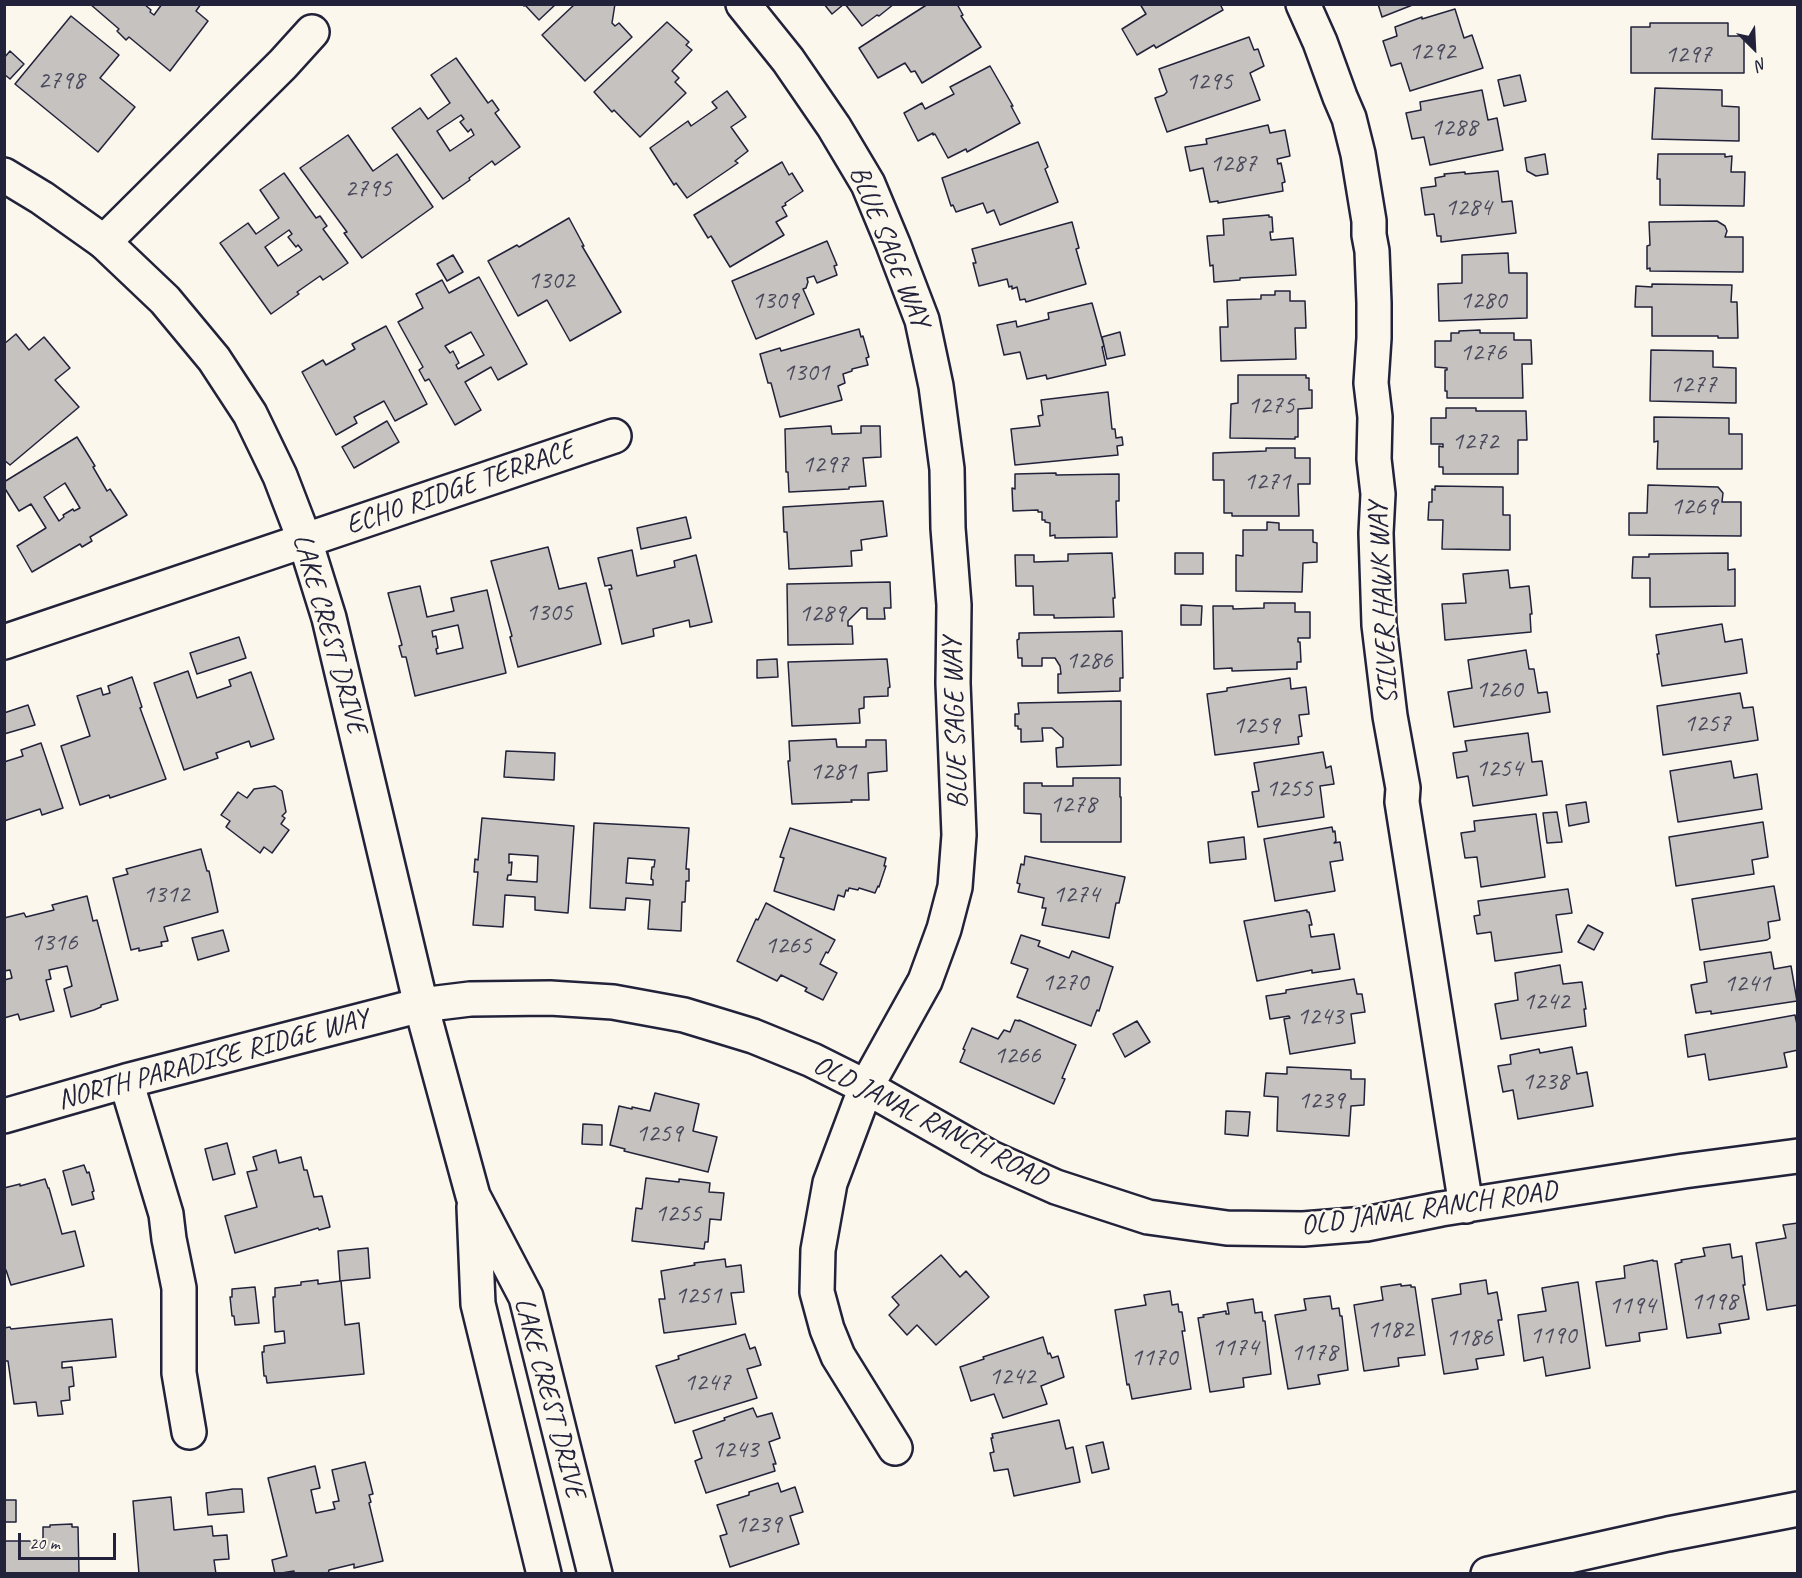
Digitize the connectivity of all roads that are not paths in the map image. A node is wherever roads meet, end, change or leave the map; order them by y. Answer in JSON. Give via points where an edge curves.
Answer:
{"nodes":[{"id":1,"x":742,"y":4,"type":"edge"},
{"id":2,"x":1304,"y":4,"type":"edge"},
{"id":3,"x":312,"y":32,"type":"dead end"},
{"id":4,"x":4,"y":175,"type":"edge"},
{"id":5,"x":104,"y":242,"type":"junction"},
{"id":6,"x":614,"y":436,"type":"dead end"},
{"id":7,"x":305,"y":542,"type":"junction"},
{"id":8,"x":4,"y":642,"type":"edge"},
{"id":9,"x":421,"y":1005,"type":"junction"},
{"id":10,"x":126,"y":1081,"type":"junction"},
{"id":11,"x":866,"y":1087,"type":"junction"},
{"id":12,"x":4,"y":1116,"type":"edge"},
{"id":13,"x":1797,"y":1156,"type":"edge"},
{"id":14,"x":473,"y":1196,"type":"junction"},
{"id":15,"x":1466,"y":1206,"type":"junction"},
{"id":16,"x":189,"y":1432,"type":"dead end"},
{"id":17,"x":895,"y":1448,"type":"dead end"},
{"id":18,"x":1797,"y":1509,"type":"edge"},
{"id":19,"x":544,"y":1574,"type":"edge"},
{"id":20,"x":595,"y":1574,"type":"edge"},
{"id":21,"x":1488,"y":1574,"type":"edge"}],
"edges":[{"from":1,"to":11,"type":"street","name":"BLUE SAGE WAY","via":[[788,60],[868,184],[922,320],[947,469],[959,835],[955,887],[925,981]]},
{"from":2,"to":15,"type":"street","name":"SILVER HAWK WAY","via":[[1349,118],[1369,221],[1379,625],[1402,802]]},
{"from":3,"to":5,"type":"street"},
{"from":4,"to":5,"type":"street","name":"LAKE CREST DRIVE"},
{"from":5,"to":7,"type":"street","name":"LAKE CREST DRIVE","via":[[165,300],[214,359],[250,414],[280,476]]},
{"from":6,"to":7,"type":"street","name":"ECHO RIDGE TERRACE"},
{"from":7,"to":8,"type":"street","name":"ECHO RIDGE TERRACE"},
{"from":7,"to":9,"type":"street","name":"LAKE CREST DRIVE","via":[[329,618]]},
{"from":9,"to":10,"type":"street","name":"NORTH PARADISE RIDGE WAY"},
{"from":9,"to":11,"type":"street","name":"OLD JANAL RANCH ROAD","via":[[470,999],[550,998],[613,1002],[684,1015],[753,1036]]},
{"from":9,"to":14,"type":"street","name":"LAKE CREST DRIVE"},
{"from":10,"to":12,"type":"street","name":"NORTH PARADISE RIDGE WAY"},
{"from":10,"to":16,"type":"street","via":[[166,1214],[179,1288],[179,1373]]},
{"from":11,"to":15,"type":"street","name":"OLD JANAL RANCH ROAD","via":[[991,1158],[1056,1187],[1148,1217],[1227,1228],[1303,1229],[1365,1224]]},
{"from":11,"to":17,"type":"street","name":"BLUE SAGE WAY","via":[[831,1183],[818,1250],[817,1292],[838,1356]]},
{"from":13,"to":15,"type":"street","name":"OLD JANAL RANCH ROAD"},
{"from":14,"to":19,"type":"street","name":"LAKE CREST DRIVE","via":[[478,1304]]},
{"from":14,"to":20,"type":"street","name":"LAKE CREST DRIVE","via":[[526,1297]]},
{"from":18,"to":21,"type":"street"}]}
